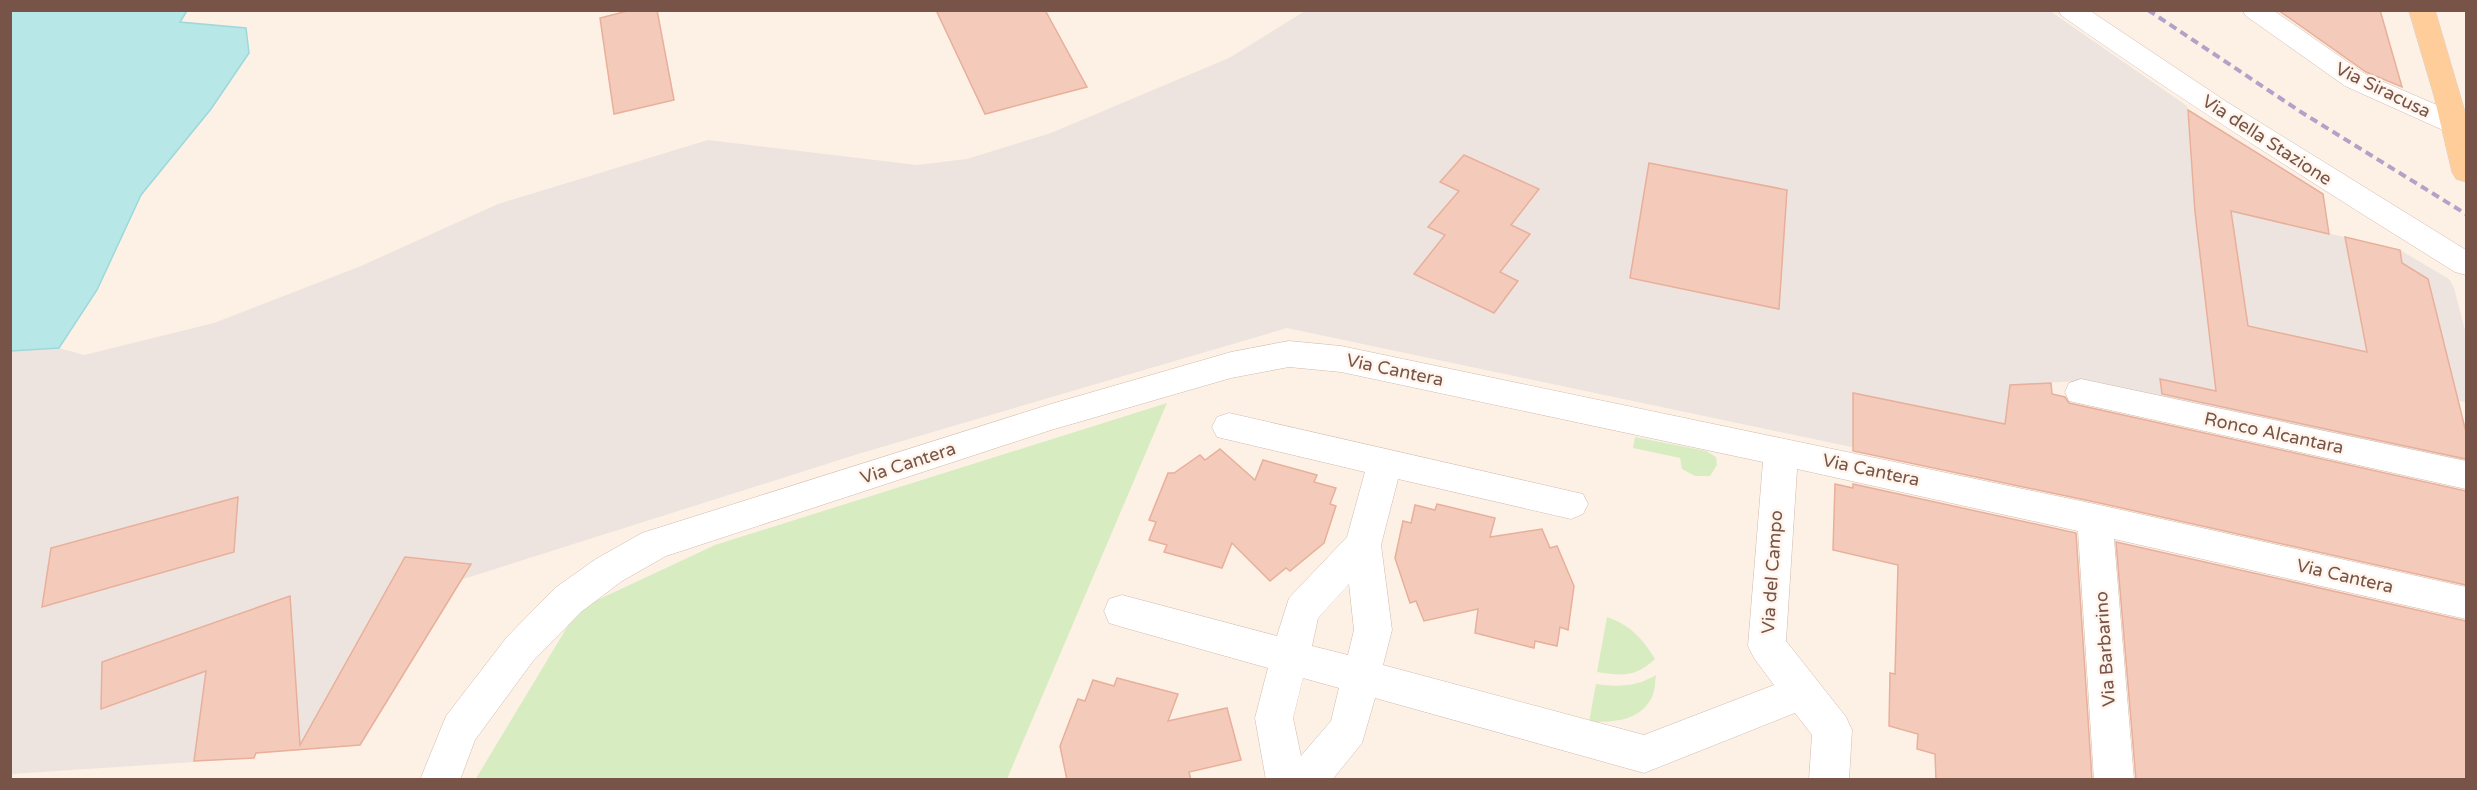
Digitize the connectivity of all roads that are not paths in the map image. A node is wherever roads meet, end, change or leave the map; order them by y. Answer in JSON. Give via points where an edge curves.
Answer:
{"nodes":[{"id":1,"x":2071,"y":10,"type":"edge"},
{"id":2,"x":2254,"y":10,"type":"edge"},
{"id":3,"x":2422,"y":10,"type":"edge"},
{"id":4,"x":2459,"y":120,"type":"edge"},
{"id":5,"x":2466,"y":172,"type":"edge"},
{"id":6,"x":2466,"y":264,"type":"edge"},
{"id":7,"x":2081,"y":392,"type":"dead end"},
{"id":8,"x":1229,"y":426,"type":"dead end"},
{"id":9,"x":1781,"y":451,"type":"junction"},
{"id":10,"x":1385,"y":462,"type":"junction"},
{"id":11,"x":2466,"y":475,"type":"edge"},
{"id":12,"x":1571,"y":504,"type":"dead end"},
{"id":13,"x":2095,"y":519,"type":"junction"},
{"id":14,"x":1362,"y":545,"type":"junction"},
{"id":15,"x":2466,"y":603,"type":"edge"},
{"id":16,"x":1122,"y":611,"type":"dead end"},
{"id":17,"x":1290,"y":658,"type":"junction"},
{"id":18,"x":1361,"y":677,"type":"junction"},
{"id":19,"x":1803,"y":692,"type":"junction"},
{"id":20,"x":440,"y":780,"type":"edge"},
{"id":21,"x":1286,"y":780,"type":"edge"},
{"id":22,"x":1306,"y":780,"type":"edge"},
{"id":23,"x":1829,"y":780,"type":"edge"},
{"id":24,"x":2114,"y":780,"type":"edge"}],
"edges":[{"from":1,"to":6,"type":"street","name":"Via della Stazione","via":[[2314,171]]},
{"from":2,"to":4,"type":"street","name":"Via Siracusa","via":[[2355,80]]},
{"from":3,"to":4,"type":"main road"},
{"from":4,"to":5,"type":"main road"},
{"from":7,"to":11,"type":"street","name":"Ronco Alcantara"},
{"from":8,"to":10,"type":"street"},
{"from":9,"to":13,"type":"street","name":"Via Cantera"},
{"from":9,"to":19,"type":"street","name":"Via del Campo","via":[[1767,646]]},
{"from":9,"to":20,"type":"street","name":"Via Cantera","via":[[1341,359],[1289,354],[1231,365],[1051,417],[655,544],[609,570],[568,600],[520,649],[460,729]]},
{"from":10,"to":12,"type":"street"},
{"from":10,"to":14,"type":"street"},
{"from":13,"to":15,"type":"street","name":"Via Cantera"},
{"from":13,"to":24,"type":"street","name":"Via Barbarino"},
{"from":14,"to":17,"type":"street","via":[[1302,610]]},
{"from":14,"to":18,"type":"street","via":[[1373,630]]},
{"from":16,"to":17,"type":"street"},
{"from":17,"to":18,"type":"street"},
{"from":17,"to":21,"type":"street","via":[[1274,718]]},
{"from":18,"to":19,"type":"street","via":[[1644,754]]},
{"from":18,"to":22,"type":"street","via":[[1348,730]]},
{"from":19,"to":23,"type":"street","name":"Via del Campo","via":[[1832,730]]}]}
